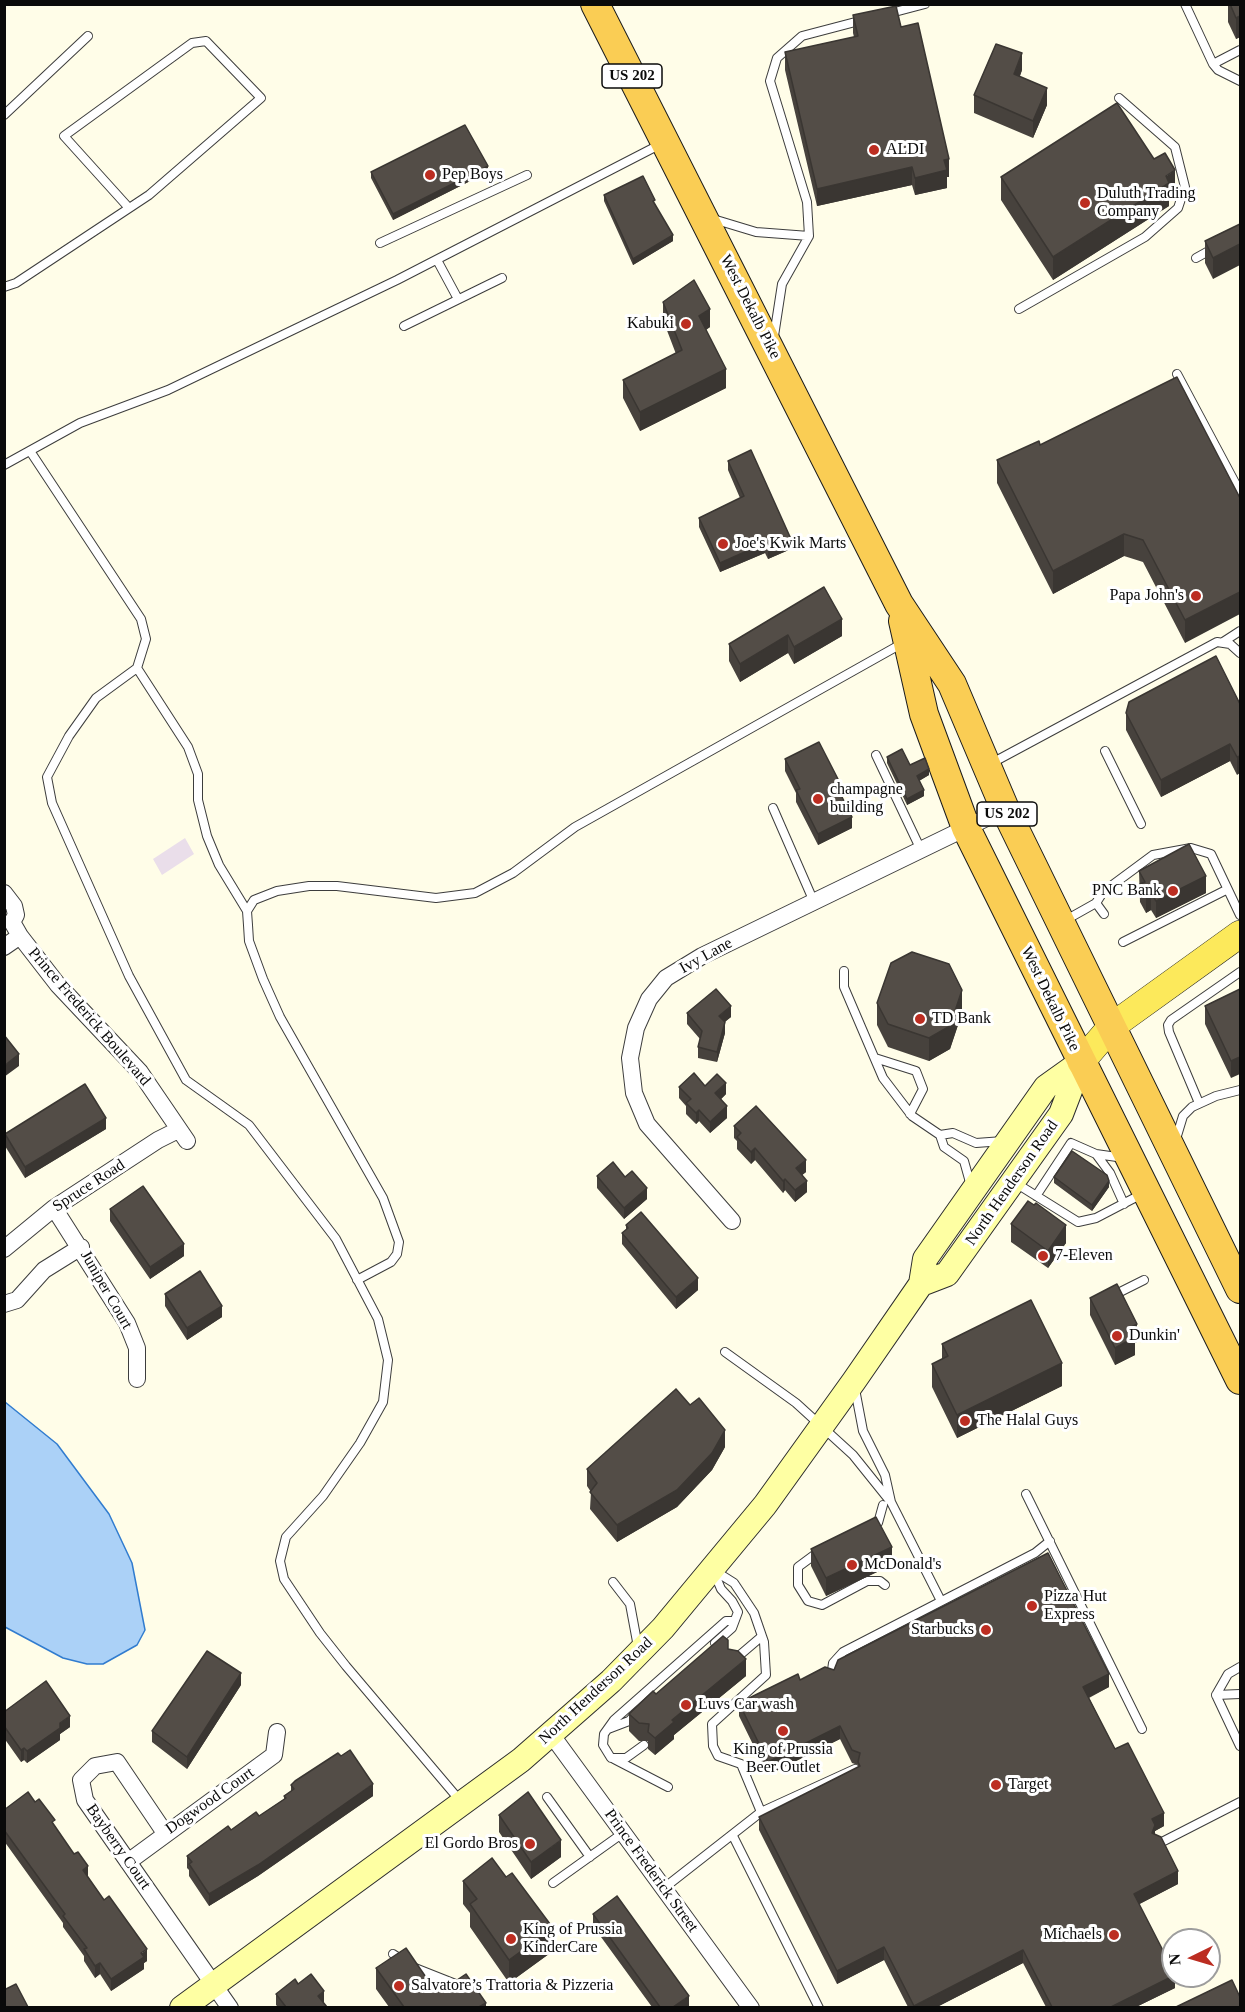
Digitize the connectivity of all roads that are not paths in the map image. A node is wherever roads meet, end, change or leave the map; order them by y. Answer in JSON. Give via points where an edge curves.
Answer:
{"nodes":[{"id":1,"x":925,"y":4,"type":"edge"},
{"id":2,"x":1185,"y":4,"type":"edge"},
{"id":3,"x":595,"y":6,"type":"edge"},
{"id":4,"x":880,"y":16,"type":"edge"},
{"id":5,"x":869,"y":19,"type":"edge"},
{"id":6,"x":88,"y":36,"type":"dead end"},
{"id":7,"x":1240,"y":50,"type":"edge"},
{"id":8,"x":1213,"y":64,"type":"junction"},
{"id":9,"x":1240,"y":81,"type":"edge"},
{"id":10,"x":1119,"y":98,"type":"dead end"},
{"id":11,"x":4,"y":115,"type":"edge"},
{"id":12,"x":665,"y":142,"type":"junction"},
{"id":13,"x":527,"y":175,"type":"dead end"},
{"id":14,"x":129,"y":208,"type":"junction"},
{"id":15,"x":704,"y":216,"type":"junction"},
{"id":16,"x":809,"y":236,"type":"junction"},
{"id":17,"x":380,"y":243,"type":"dead end"},
{"id":18,"x":1223,"y":244,"type":"edge"},
{"id":19,"x":1196,"y":258,"type":"dead end"},
{"id":20,"x":437,"y":260,"type":"junction"},
{"id":21,"x":502,"y":278,"type":"dead end"},
{"id":22,"x":4,"y":287,"type":"edge"},
{"id":23,"x":458,"y":299,"type":"junction"},
{"id":24,"x":1019,"y":309,"type":"dead end"},
{"id":25,"x":404,"y":326,"type":"dead end"},
{"id":26,"x":772,"y":352,"type":"junction"},
{"id":27,"x":1176,"y":374,"type":"dead end"},
{"id":28,"x":30,"y":451,"type":"junction"},
{"id":29,"x":4,"y":465,"type":"edge"},
{"id":30,"x":1240,"y":492,"type":"edge"},
{"id":31,"x":1240,"y":631,"type":"edge"},
{"id":32,"x":913,"y":637,"type":"junction"},
{"id":33,"x":1222,"y":642,"type":"junction"},
{"id":34,"x":1240,"y":653,"type":"edge"},
{"id":35,"x":137,"y":668,"type":"junction"},
{"id":36,"x":1105,"y":751,"type":"dead end"},
{"id":37,"x":876,"y":755,"type":"dead end"},
{"id":38,"x":987,"y":766,"type":"junction"},
{"id":39,"x":773,"y":808,"type":"dead end"},
{"id":40,"x":1005,"y":810,"type":"junction"},
{"id":41,"x":1141,"y":824,"type":"dead end"},
{"id":42,"x":966,"y":828,"type":"junction"},
{"id":43,"x":921,"y":850,"type":"junction"},
{"id":44,"x":1226,"y":890,"type":"junction"},
{"id":45,"x":4,"y":893,"type":"edge"},
{"id":46,"x":814,"y":902,"type":"junction"},
{"id":47,"x":1095,"y":903,"type":"junction"},
{"id":48,"x":247,"y":911,"type":"junction"},
{"id":49,"x":1104,"y":914,"type":"dead end"},
{"id":50,"x":1240,"y":915,"type":"edge"},
{"id":51,"x":1060,"y":923,"type":"junction"},
{"id":52,"x":12,"y":926,"type":"edge"},
{"id":53,"x":1240,"y":934,"type":"edge"},
{"id":54,"x":1123,"y":942,"type":"dead end"},
{"id":55,"x":4,"y":947,"type":"edge"},
{"id":56,"x":844,"y":970,"type":"dead end"},
{"id":57,"x":1240,"y":972,"type":"edge"},
{"id":58,"x":1111,"y":1027,"type":"junction"},
{"id":59,"x":875,"y":1058,"type":"junction"},
{"id":60,"x":1081,"y":1062,"type":"junction"},
{"id":61,"x":1240,"y":1090,"type":"edge"},
{"id":62,"x":1199,"y":1103,"type":"junction"},
{"id":63,"x":910,"y":1113,"type":"junction"},
{"id":64,"x":940,"y":1135,"type":"junction"},
{"id":65,"x":183,"y":1136,"type":"joint"},
{"id":66,"x":1009,"y":1140,"type":"junction"},
{"id":67,"x":1096,"y":1154,"type":"junction"},
{"id":68,"x":1130,"y":1159,"type":"junction"},
{"id":69,"x":1178,"y":1163,"type":"junction"},
{"id":70,"x":1013,"y":1182,"type":"junction"},
{"id":71,"x":971,"y":1193,"type":"junction"},
{"id":72,"x":1036,"y":1196,"type":"junction"},
{"id":73,"x":1135,"y":1198,"type":"junction"},
{"id":74,"x":54,"y":1208,"type":"junction"},
{"id":75,"x":732,"y":1221,"type":"dead end"},
{"id":76,"x":81,"y":1246,"type":"junction"},
{"id":77,"x":4,"y":1249,"type":"edge"},
{"id":78,"x":357,"y":1280,"type":"junction"},
{"id":79,"x":1144,"y":1280,"type":"dead end"},
{"id":80,"x":921,"y":1284,"type":"junction"},
{"id":81,"x":1240,"y":1289,"type":"edge"},
{"id":82,"x":1102,"y":1301,"type":"edge"},
{"id":83,"x":4,"y":1304,"type":"edge"},
{"id":84,"x":725,"y":1352,"type":"dead end"},
{"id":85,"x":136,"y":1379,"type":"dead end"},
{"id":86,"x":1240,"y":1380,"type":"edge"},
{"id":87,"x":854,"y":1381,"type":"junction"},
{"id":88,"x":822,"y":1427,"type":"junction"},
{"id":89,"x":1026,"y":1494,"type":"dead end"},
{"id":90,"x":887,"y":1504,"type":"junction"},
{"id":91,"x":859,"y":1532,"type":"edge"},
{"id":92,"x":1050,"y":1541,"type":"junction"},
{"id":93,"x":831,"y":1545,"type":"edge"},
{"id":94,"x":713,"y":1570,"type":"junction"},
{"id":95,"x":613,"y":1582,"type":"dead end"},
{"id":96,"x":885,"y":1585,"type":"dead end"},
{"id":97,"x":941,"y":1601,"type":"junction"},
{"id":98,"x":733,"y":1621,"type":"junction"},
{"id":99,"x":761,"y":1637,"type":"junction"},
{"id":100,"x":639,"y":1653,"type":"junction"},
{"id":101,"x":732,"y":1662,"type":"edge"},
{"id":102,"x":1240,"y":1667,"type":"edge"},
{"id":103,"x":831,"y":1677,"type":"edge"},
{"id":104,"x":1240,"y":1694,"type":"edge"},
{"id":105,"x":1216,"y":1695,"type":"junction"},
{"id":106,"x":656,"y":1697,"type":"edge"},
{"id":107,"x":647,"y":1705,"type":"edge"},
{"id":108,"x":1142,"y":1729,"type":"dead end"},
{"id":109,"x":607,"y":1730,"type":"junction"},
{"id":110,"x":277,"y":1732,"type":"dead end"},
{"id":111,"x":551,"y":1734,"type":"junction"},
{"id":112,"x":644,"y":1745,"type":"dead end"},
{"id":113,"x":1240,"y":1746,"type":"edge"},
{"id":114,"x":611,"y":1758,"type":"junction"},
{"id":115,"x":855,"y":1769,"type":"edge"},
{"id":116,"x":668,"y":1787,"type":"dead end"},
{"id":117,"x":547,"y":1797,"type":"dead end"},
{"id":118,"x":1240,"y":1802,"type":"edge"},
{"id":119,"x":462,"y":1803,"type":"junction"},
{"id":120,"x":761,"y":1812,"type":"junction"},
{"id":121,"x":165,"y":1833,"type":"junction"},
{"id":122,"x":623,"y":1833,"type":"junction"},
{"id":123,"x":733,"y":1836,"type":"junction"},
{"id":124,"x":1158,"y":1844,"type":"edge"},
{"id":125,"x":590,"y":1857,"type":"junction"},
{"id":126,"x":128,"y":1862,"type":"junction"},
{"id":127,"x":554,"y":1882,"type":"dead end"},
{"id":128,"x":664,"y":1888,"type":"junction"},
{"id":129,"x":393,"y":1954,"type":"edge"},
{"id":130,"x":214,"y":1985,"type":"junction"},
{"id":131,"x":475,"y":1992,"type":"edge"},
{"id":132,"x":182,"y":2007,"type":"edge"},
{"id":133,"x":230,"y":2007,"type":"edge"},
{"id":134,"x":752,"y":2007,"type":"edge"},
{"id":135,"x":819,"y":2007,"type":"edge"}],
"edges":[{"from":1,"to":4,"type":"lane"},
{"from":2,"to":8,"type":"lane"},
{"from":3,"to":12,"type":"highway","name":"West Dekalb Pike","number":"US 202"},
{"from":5,"to":16,"type":"lane","via":[[802,36],[777,58],[770,81],[807,202]]},
{"from":6,"to":11,"type":"lane"},
{"from":7,"to":8,"type":"lane"},
{"from":8,"to":9,"type":"lane"},
{"from":10,"to":24,"type":"lane","via":[[1175,147],[1185,187],[1178,208],[1145,237]]},
{"from":12,"to":15,"type":"highway","name":"West Dekalb Pike","number":"US 202"},
{"from":12,"to":20,"type":"lane"},
{"from":13,"to":17,"type":"lane"},
{"from":14,"to":14,"type":"lane","via":[[261,98],[206,41],[192,43],[64,136]]},
{"from":14,"to":22,"type":"lane","via":[[16,283]]},
{"from":15,"to":16,"type":"lane","via":[[756,232]]},
{"from":15,"to":26,"type":"highway","name":"West Dekalb Pike","number":"US 202"},
{"from":16,"to":26,"type":"lane","via":[[782,284]]},
{"from":18,"to":19,"type":"lane"},
{"from":20,"to":23,"type":"lane"},
{"from":20,"to":28,"type":"lane","via":[[168,390],[80,423]]},
{"from":21,"to":23,"type":"lane"},
{"from":23,"to":25,"type":"lane"},
{"from":26,"to":32,"type":"highway","name":"West Dekalb Pike","number":"US 202"},
{"from":27,"to":30,"type":"lane"},
{"from":28,"to":29,"type":"lane"},
{"from":28,"to":35,"type":"lane","via":[[141,618],[146,639]]},
{"from":31,"to":33,"type":"lane"},
{"from":32,"to":38,"type":"highway","name":"West Dekalb Pike","number":"US 202","via":[[952,684]]},
{"from":32,"to":42,"type":"highway","name":"West Dekalb Pike","number":"US 202","via":[[924,714]]},
{"from":32,"to":48,"type":"lane","via":[[575,827],[513,873],[475,893],[436,898],[309,886],[277,891],[254,900]]},
{"from":33,"to":34,"type":"lane","via":[[1236,647]]},
{"from":33,"to":38,"type":"lane","via":[[1176,662]]},
{"from":35,"to":48,"type":"lane","via":[[188,747],[198,774],[198,800],[207,836],[219,865]]},
{"from":35,"to":78,"type":"lane","via":[[96,698],[69,736],[47,777],[52,803],[129,976],[186,1080],[249,1125],[336,1239]]},
{"from":36,"to":41,"type":"lane"},
{"from":37,"to":43,"type":"lane"},
{"from":38,"to":40,"type":"highway","name":"West Dekalb Pike","number":"US 202"},
{"from":39,"to":46,"type":"lane"},
{"from":40,"to":42,"type":"street","name":"Ivy Lane"},
{"from":40,"to":51,"type":"highway","name":"West Dekalb Pike","number":"US 202"},
{"from":42,"to":43,"type":"street","name":"Ivy Lane"},
{"from":42,"to":60,"type":"highway","name":"West Dekalb Pike","number":"US 202"},
{"from":43,"to":46,"type":"street","name":"Ivy Lane"},
{"from":44,"to":47,"type":"lane","via":[[1211,855],[1191,848],[1153,855],[1102,892]]},
{"from":44,"to":50,"type":"lane"},
{"from":44,"to":54,"type":"lane"},
{"from":45,"to":52,"type":"street","name":"Prince Frederick Boulevard","via":[[14,906]]},
{"from":46,"to":75,"type":"street","name":"Ivy Lane","via":[[702,956],[666,978],[649,999],[636,1028],[630,1058],[634,1092],[647,1124]]},
{"from":47,"to":49,"type":"lane"},
{"from":47,"to":51,"type":"lane"},
{"from":48,"to":78,"type":"lane","via":[[249,941],[280,1017],[383,1198],[399,1242],[391,1262]]},
{"from":51,"to":58,"type":"highway","name":"West Dekalb Pike","number":"US 202"},
{"from":52,"to":55,"type":"street"},
{"from":52,"to":65,"type":"street","name":"Prince Frederick Boulevard","via":[[58,985],[140,1072]]},
{"from":53,"to":58,"type":"main road","name":"North Henderson Road"},
{"from":56,"to":59,"type":"lane","via":[[844,987]]},
{"from":57,"to":62,"type":"lane","via":[[1168,1025]]},
{"from":58,"to":60,"type":"main road","name":"North Henderson Road"},
{"from":58,"to":69,"type":"highway","name":"West Dekalb Pike","number":"US 202"},
{"from":59,"to":63,"type":"lane","via":[[883,1078]]},
{"from":59,"to":63,"type":"lane","via":[[916,1071],[923,1089]]},
{"from":60,"to":66,"type":"main road","name":"North Henderson Road","via":[[1046,1087]]},
{"from":60,"to":68,"type":"highway","name":"West Dekalb Pike","number":"US 202"},
{"from":60,"to":70,"type":"main road","name":"North Henderson Road","via":[[1061,1114]]},
{"from":61,"to":62,"type":"lane"},
{"from":62,"to":69,"type":"lane","via":[[1183,1116],[1177,1129]]},
{"from":63,"to":64,"type":"lane"},
{"from":64,"to":66,"type":"lane","via":[[953,1133],[976,1143]]},
{"from":64,"to":71,"type":"lane","via":[[944,1147],[968,1166]]},
{"from":65,"to":74,"type":"street","name":"Spruce Road","via":[[158,1140]]},
{"from":66,"to":71,"type":"main road","name":"North Henderson Road"},
{"from":67,"to":68,"type":"lane"},
{"from":67,"to":72,"type":"lane","via":[[1071,1143]]},
{"from":67,"to":73,"type":"lane"},
{"from":68,"to":73,"type":"highway","name":"West Dekalb Pike","number":"US 202"},
{"from":69,"to":81,"type":"highway","name":"West Dekalb Pike","number":"US 202"},
{"from":70,"to":72,"type":"lane"},
{"from":70,"to":80,"type":"main road","name":"North Henderson Road","via":[[947,1274]]},
{"from":71,"to":80,"type":"main road","name":"North Henderson Road","via":[[925,1259]]},
{"from":72,"to":73,"type":"lane","via":[[1078,1222],[1096,1218]]},
{"from":73,"to":86,"type":"highway","name":"West Dekalb Pike","number":"US 202"},
{"from":74,"to":76,"type":"street","name":"Juniper Court"},
{"from":74,"to":77,"type":"street","name":"Spruce Road"},
{"from":76,"to":83,"type":"street","via":[[44,1270],[17,1300]]},
{"from":76,"to":85,"type":"street","name":"Juniper Court","via":[[127,1323],[137,1348]]},
{"from":78,"to":119,"type":"lane","via":[[378,1319],[388,1360],[383,1402],[323,1496],[286,1537],[280,1561],[284,1580],[320,1634]]},
{"from":79,"to":82,"type":"lane"},
{"from":80,"to":87,"type":"main road","name":"North Henderson Road"},
{"from":84,"to":88,"type":"lane","via":[[796,1403]]},
{"from":87,"to":88,"type":"main road","name":"North Henderson Road"},
{"from":87,"to":90,"type":"lane","via":[[860,1421],[885,1475]]},
{"from":88,"to":90,"type":"lane","via":[[854,1455]]},
{"from":88,"to":94,"type":"main road","name":"North Henderson Road"},
{"from":89,"to":92,"type":"lane"},
{"from":90,"to":91,"type":"lane","via":[[878,1523]]},
{"from":90,"to":97,"type":"lane"},
{"from":92,"to":97,"type":"lane","via":[[1035,1553]]},
{"from":92,"to":108,"type":"lane"},
{"from":93,"to":96,"type":"lane","via":[[798,1567],[798,1585],[808,1601],[822,1605],[867,1581]]},
{"from":94,"to":98,"type":"lane","via":[[738,1612]]},
{"from":94,"to":99,"type":"lane","via":[[734,1583],[754,1613]]},
{"from":94,"to":100,"type":"main road","name":"North Henderson Road"},
{"from":95,"to":100,"type":"lane","via":[[630,1604]]},
{"from":97,"to":103,"type":"lane","via":[[843,1652],[833,1663]]},
{"from":98,"to":106,"type":"lane","via":[[732,1628]]},
{"from":98,"to":109,"type":"lane","via":[[726,1621]]},
{"from":99,"to":101,"type":"lane"},
{"from":99,"to":120,"type":"lane","via":[[766,1676],[712,1724],[713,1746],[718,1756],[741,1764]]},
{"from":100,"to":111,"type":"main road","name":"North Henderson Road"},
{"from":102,"to":105,"type":"lane","via":[[1228,1674]]},
{"from":104,"to":105,"type":"lane"},
{"from":105,"to":113,"type":"lane"},
{"from":107,"to":109,"type":"lane","via":[[629,1721]]},
{"from":109,"to":114,"type":"lane","via":[[603,1745]]},
{"from":110,"to":121,"type":"street","name":"Dogwood Court","via":[[274,1755]]},
{"from":111,"to":119,"type":"main road","name":"North Henderson Road"},
{"from":111,"to":122,"type":"street","name":"Prince Frederick Street"},
{"from":112,"to":114,"type":"lane","via":[[626,1758]]},
{"from":114,"to":116,"type":"lane"},
{"from":115,"to":120,"type":"lane"},
{"from":117,"to":125,"type":"lane"},
{"from":118,"to":124,"type":"lane"},
{"from":119,"to":130,"type":"main road","name":"North Henderson Road"},
{"from":120,"to":123,"type":"lane"},
{"from":121,"to":126,"type":"street","name":"Dogwood Court"},
{"from":121,"to":126,"type":"street","name":"Bayberry Court","via":[[117,1762],[95,1766],[81,1780],[85,1800]]},
{"from":122,"to":125,"type":"lane"},
{"from":122,"to":128,"type":"street","name":"Prince Frederick Street"},
{"from":123,"to":128,"type":"lane"},
{"from":123,"to":135,"type":"lane"},
{"from":125,"to":127,"type":"lane"},
{"from":126,"to":130,"type":"street","name":"Bayberry Court"},
{"from":128,"to":134,"type":"street","name":"Prince Frederick Street"},
{"from":129,"to":131,"type":"lane","via":[[415,1968]]},
{"from":130,"to":132,"type":"main road","name":"North Henderson Road"},
{"from":130,"to":133,"type":"street","name":"Bayberry Court"}]}
